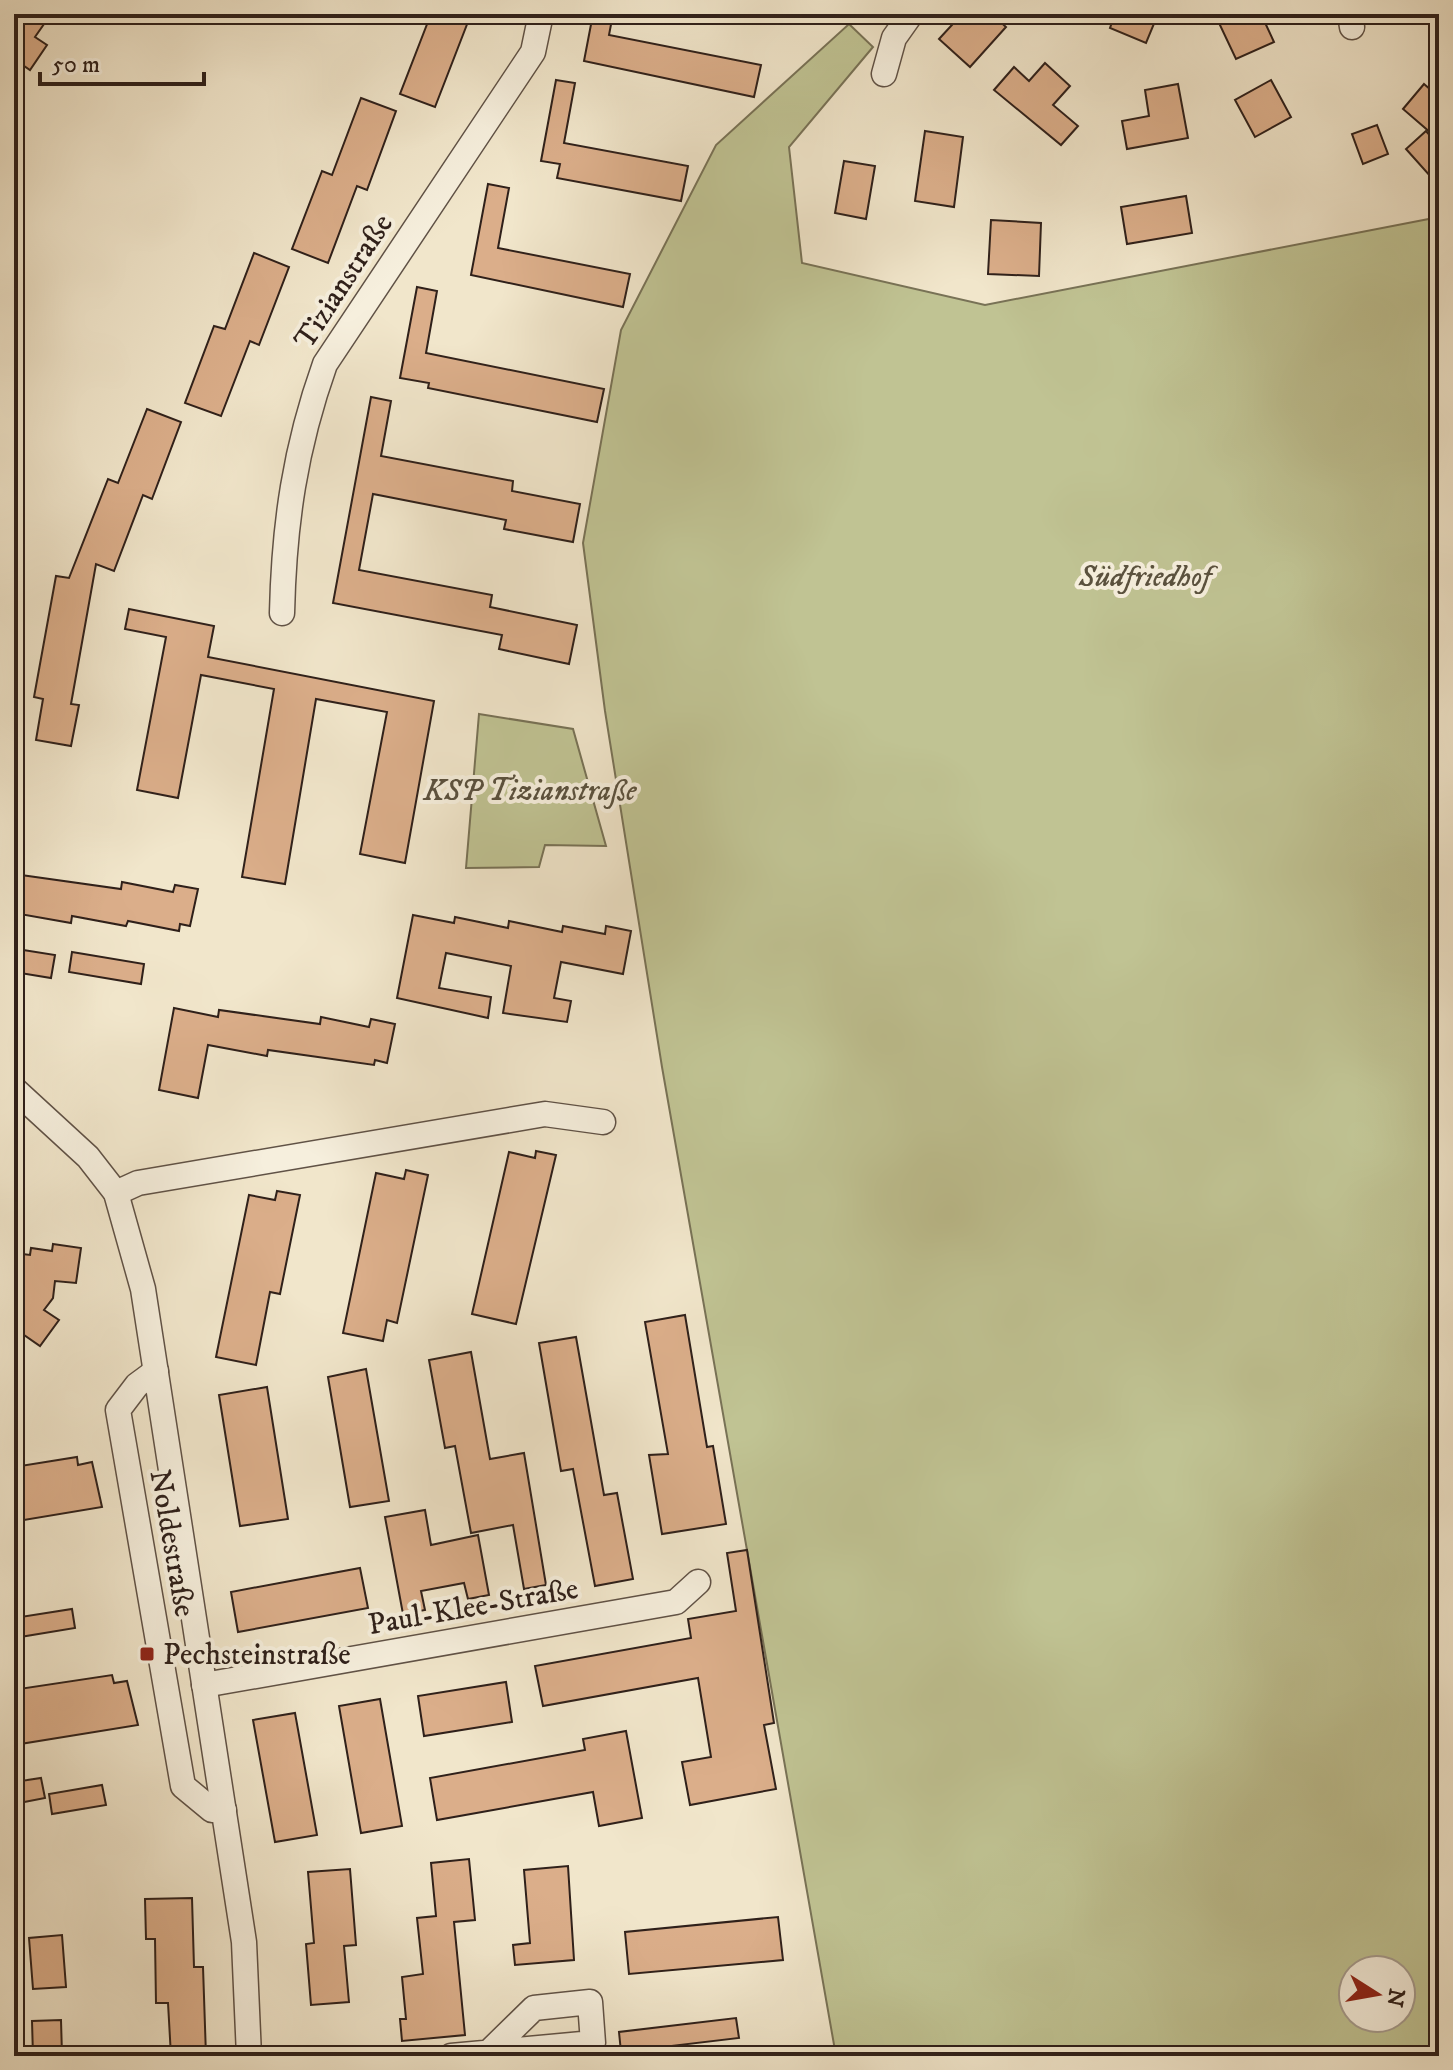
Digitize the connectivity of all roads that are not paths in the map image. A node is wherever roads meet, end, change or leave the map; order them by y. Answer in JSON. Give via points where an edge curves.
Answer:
{"nodes":[{"id":1,"x":541,"y":14,"type":"edge"},
{"id":2,"x":911,"y":14,"type":"edge"},
{"id":3,"x":884,"y":74,"type":"dead end"},
{"id":4,"x":282,"y":613,"type":"dead end"},
{"id":5,"x":14,"y":1089,"type":"edge"},
{"id":6,"x":603,"y":1122,"type":"dead end"},
{"id":7,"x":116,"y":1193,"type":"junction"},
{"id":8,"x":156,"y":1371,"type":"junction"},
{"id":9,"x":698,"y":1582,"type":"dead end"},
{"id":10,"x":204,"y":1685,"type":"junction"},
{"id":11,"x":224,"y":1810,"type":"junction"},
{"id":12,"x":488,"y":2053,"type":"dead end"},
{"id":13,"x":249,"y":2056,"type":"edge"},
{"id":14,"x":451,"y":2056,"type":"edge"}],
"edges":[{"from":1,"to":4,"type":"street","name":"Tizianstraße","via":[[533,52],[325,364],[305,420],[288,508]]},
{"from":2,"to":3,"type":"street","via":[[894,38]]},
{"from":5,"to":7,"type":"street","name":"Noldestraße","via":[[88,1157]]},
{"from":6,"to":7,"type":"street","via":[[545,1114],[138,1183]]},
{"from":7,"to":8,"type":"street","name":"Noldestraße","via":[[143,1289]]},
{"from":8,"to":10,"type":"street","name":"Noldestraße"},
{"from":8,"to":11,"type":"street","name":"Noldestraße","via":[[118,1410],[183,1786],[212,1810]]},
{"from":9,"to":10,"type":"street","name":"Paul-Klee-Straße","via":[[676,1602]]},
{"from":10,"to":11,"type":"street","name":"Noldestraße"},
{"from":11,"to":13,"type":"street","name":"Noldestraße","via":[[244,1942]]},
{"from":12,"to":14,"type":"street"}]}
